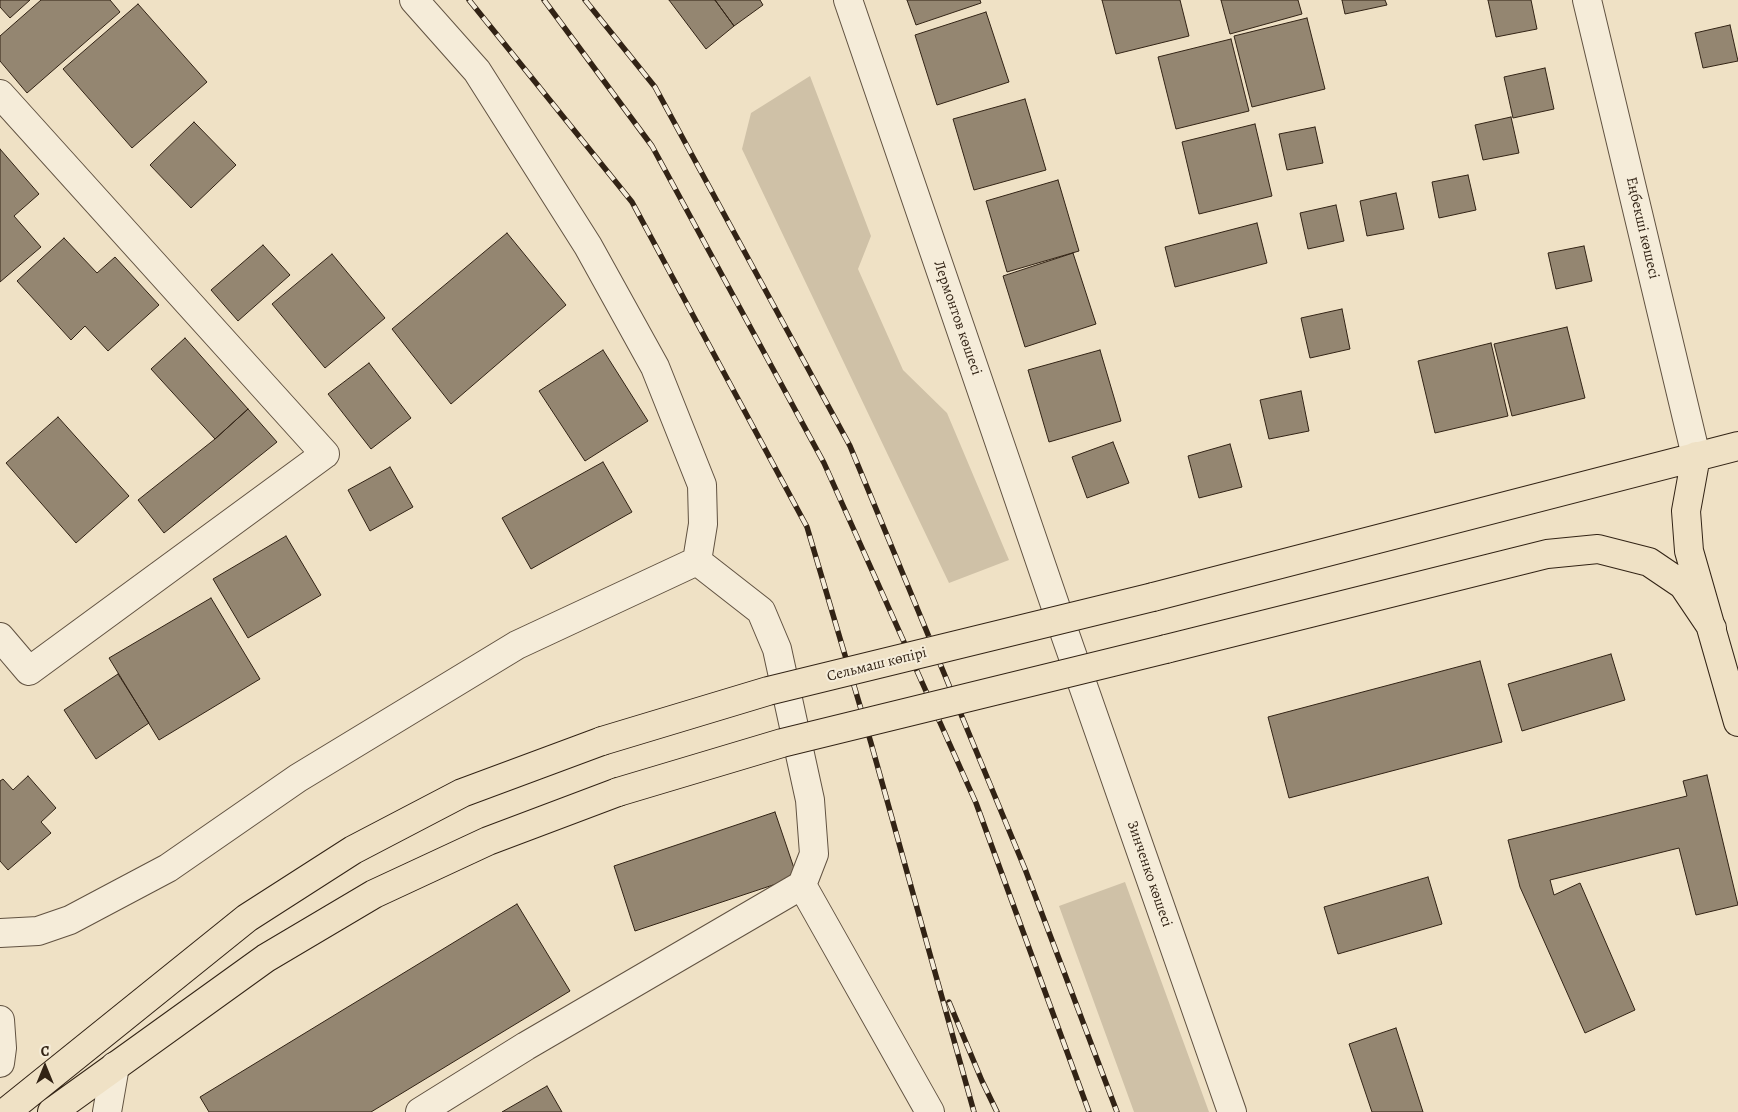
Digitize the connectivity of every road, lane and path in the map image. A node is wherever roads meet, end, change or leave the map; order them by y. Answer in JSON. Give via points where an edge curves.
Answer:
{"nodes":[{"id":1,"x":414,"y":0,"type":"edge"},
{"id":2,"x":848,"y":0,"type":"edge"},
{"id":3,"x":1587,"y":0,"type":"edge"},
{"id":4,"x":0,"y":94,"type":"edge"},
{"id":5,"x":1738,"y":446,"type":"edge"},
{"id":6,"x":1696,"y":456,"type":"junction"},
{"id":7,"x":697,"y":561,"type":"junction"},
{"id":8,"x":1712,"y":628,"type":"junction"},
{"id":9,"x":0,"y":637,"type":"edge"},
{"id":10,"x":1066,"y":637,"type":"joint"},
{"id":11,"x":1738,"y":722,"type":"edge"},
{"id":12,"x":802,"y":884,"type":"junction"},
{"id":13,"x":0,"y":934,"type":"edge"},
{"id":14,"x":0,"y":1020,"type":"edge"},
{"id":15,"x":0,"y":1063,"type":"edge"},
{"id":16,"x":115,"y":1066,"type":"junction"},
{"id":17,"x":54,"y":1111,"type":"edge"},
{"id":18,"x":6,"y":1112,"type":"edge"},
{"id":19,"x":107,"y":1112,"type":"edge"},
{"id":20,"x":420,"y":1112,"type":"edge"},
{"id":21,"x":930,"y":1112,"type":"edge"},
{"id":22,"x":1232,"y":1112,"type":"edge"}],
"edges":[{"from":1,"to":7,"type":"street","via":[[477,71],[588,246],[655,367],[702,485],[703,524]]},
{"from":2,"to":10,"type":"street","name":"Лермонтов көшесі"},
{"from":3,"to":6,"type":"street","name":"Еңбекші көшесі"},
{"from":4,"to":9,"type":"street","via":[[324,454],[29,671]]},
{"from":5,"to":6,"type":"main road","name":"Сельмаш көпірі"},
{"from":6,"to":8,"type":"main road","via":[[1686,511],[1689,551]]},
{"from":6,"to":18,"type":"main road","name":"Сельмаш көпірі","bridge":true,"via":[[1153,597],[768,691],[602,741],[462,793],[353,850],[247,918]]},
{"from":7,"to":12,"type":"street","via":[[761,611],[778,650],[810,800],[814,854]]},
{"from":7,"to":13,"type":"street","via":[[516,645],[298,778],[168,868],[70,920],[38,931]]},
{"from":8,"to":11,"type":"main road"},
{"from":8,"to":16,"type":"main road","bridge":true,"via":[[1683,585],[1648,562],[1598,548],[1547,554],[782,743],[618,792],[488,841],[374,894],[266,958]]},
{"from":10,"to":22,"type":"street","name":"Зинченко көшесі"},
{"from":12,"to":20,"type":"street"},
{"from":12,"to":21,"type":"street"},
{"from":14,"to":15,"type":"street"},
{"from":16,"to":17,"type":"main road"},
{"from":16,"to":19,"type":"street"}]}
